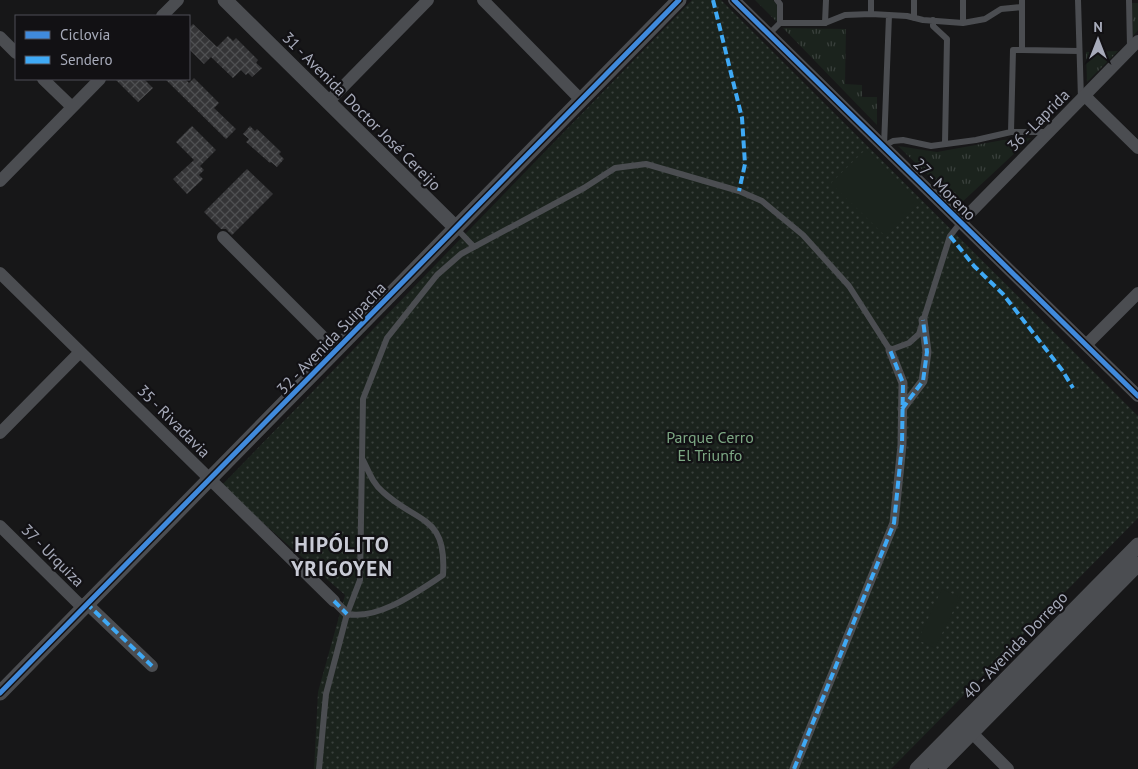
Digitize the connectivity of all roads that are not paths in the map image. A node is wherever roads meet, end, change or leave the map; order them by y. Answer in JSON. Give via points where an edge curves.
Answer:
{"nodes":[{"id":1,"x":178,"y":0,"type":"edge"},
{"id":2,"x":225,"y":0,"type":"edge"},
{"id":3,"x":428,"y":0,"type":"edge"},
{"id":4,"x":483,"y":0,"type":"edge"},
{"id":5,"x":679,"y":0,"type":"edge"},
{"id":6,"x":734,"y":0,"type":"edge"},
{"id":7,"x":777,"y":0,"type":"edge"},
{"id":8,"x":826,"y":0,"type":"edge"},
{"id":9,"x":871,"y":0,"type":"edge"},
{"id":10,"x":914,"y":0,"type":"edge"},
{"id":11,"x":964,"y":0,"type":"edge"},
{"id":12,"x":1078,"y":0,"type":"edge"},
{"id":13,"x":1129,"y":0,"type":"edge"},
{"id":14,"x":1022,"y":4,"type":"edge"},
{"id":15,"x":871,"y":14,"type":"junction"},
{"id":16,"x":163,"y":15,"type":"edge"},
{"id":17,"x":889,"y":15,"type":"junction"},
{"id":18,"x":914,"y":18,"type":"junction"},
{"id":19,"x":933,"y":20,"type":"junction"},
{"id":20,"x":780,"y":23,"type":"junction"},
{"id":21,"x":963,"y":23,"type":"junction"},
{"id":22,"x":825,"y":24,"type":"junction"},
{"id":23,"x":769,"y":34,"type":"junction"},
{"id":24,"x":0,"y":37,"type":"edge"},
{"id":25,"x":1134,"y":45,"type":"edge"},
{"id":26,"x":1022,"y":50,"type":"junction"},
{"id":27,"x":15,"y":51,"type":"edge"},
{"id":28,"x":1079,"y":51,"type":"junction"},
{"id":29,"x":44,"y":80,"type":"edge"},
{"id":30,"x":99,"y":80,"type":"edge"},
{"id":31,"x":1083,"y":98,"type":"junction"},
{"id":32,"x":581,"y":100,"type":"junction"},
{"id":33,"x":328,"y":102,"type":"junction"},
{"id":34,"x":72,"y":107,"type":"junction"},
{"id":35,"x":1011,"y":132,"type":"junction"},
{"id":36,"x":1049,"y":132,"type":"junction"},
{"id":37,"x":946,"y":143,"type":"junction"},
{"id":38,"x":884,"y":146,"type":"junction"},
{"id":39,"x":1138,"y":148,"type":"edge"},
{"id":40,"x":0,"y":181,"type":"edge"},
{"id":41,"x":961,"y":222,"type":"junction"},
{"id":42,"x":456,"y":228,"type":"junction"},
{"id":43,"x":223,"y":237,"type":"dead end"},
{"id":44,"x":474,"y":247,"type":"junction"},
{"id":45,"x":0,"y":273,"type":"edge"},
{"id":46,"x":1138,"y":293,"type":"edge"},
{"id":47,"x":923,"y":320,"type":"junction"},
{"id":48,"x":1086,"y":345,"type":"junction"},
{"id":49,"x":336,"y":350,"type":"junction"},
{"id":50,"x":890,"y":350,"type":"junction"},
{"id":51,"x":80,"y":352,"type":"junction"},
{"id":52,"x":1138,"y":396,"type":"edge"},
{"id":53,"x":902,"y":410,"type":"junction"},
{"id":54,"x":0,"y":433,"type":"edge"},
{"id":55,"x":362,"y":459,"type":"junction"},
{"id":56,"x":210,"y":479,"type":"junction"},
{"id":57,"x":0,"y":526,"type":"edge"},
{"id":58,"x":1138,"y":544,"type":"edge"},
{"id":59,"x":1138,"y":564,"type":"edge"},
{"id":60,"x":334,"y":601,"type":"joint"},
{"id":61,"x":84,"y":605,"type":"junction"},
{"id":62,"x":347,"y":614,"type":"junction"},
{"id":63,"x":152,"y":666,"type":"dead end"},
{"id":64,"x":0,"y":693,"type":"edge"},
{"id":65,"x":967,"y":728,"type":"junction"},
{"id":66,"x":319,"y":769,"type":"edge"},
{"id":67,"x":794,"y":769,"type":"edge"},
{"id":68,"x":918,"y":769,"type":"edge"},
{"id":69,"x":936,"y":769,"type":"edge"},
{"id":70,"x":1008,"y":769,"type":"edge"}],
"edges":[{"from":1,"to":16,"type":"street"},
{"from":2,"to":33,"type":"street","name":"31 - Avenida Doctor José Cereijo"},
{"from":3,"to":33,"type":"street"},
{"from":4,"to":32,"type":"street"},
{"from":5,"to":32,"type":"street","name":"32 - Avenida Suipacha"},
{"from":6,"to":23,"type":"street","name":"27 - Moreno"},
{"from":7,"to":20,"type":"lane"},
{"from":8,"to":22,"type":"lane"},
{"from":9,"to":15,"type":"lane"},
{"from":10,"to":18,"type":"lane"},
{"from":11,"to":21,"type":"lane"},
{"from":12,"to":28,"type":"lane"},
{"from":13,"to":25,"type":"lane"},
{"from":14,"to":21,"type":"lane","via":[[1001,9],[985,19]]},
{"from":14,"to":26,"type":"lane"},
{"from":15,"to":17,"type":"lane"},
{"from":15,"to":22,"type":"lane","via":[[846,15]]},
{"from":17,"to":18,"type":"lane"},
{"from":17,"to":38,"type":"lane"},
{"from":18,"to":19,"type":"lane"},
{"from":19,"to":21,"type":"lane"},
{"from":19,"to":37,"type":"lane","via":[[934,26],[947,39]]},
{"from":20,"to":22,"type":"lane"},
{"from":20,"to":23,"type":"lane"},
{"from":23,"to":38,"type":"street","name":"27 - Moreno"},
{"from":24,"to":27,"type":"street"},
{"from":25,"to":31,"type":"street","name":"36 - Laprida"},
{"from":26,"to":28,"type":"lane"},
{"from":26,"to":35,"type":"lane","via":[[1013,50]]},
{"from":28,"to":31,"type":"lane"},
{"from":29,"to":34,"type":"street"},
{"from":30,"to":34,"type":"street"},
{"from":31,"to":36,"type":"street","name":"36 - Laprida"},
{"from":31,"to":39,"type":"street"},
{"from":32,"to":42,"type":"street","name":"32 - Avenida Suipacha"},
{"from":33,"to":42,"type":"street","name":"31 - Avenida Doctor José Cereijo"},
{"from":34,"to":40,"type":"street"},
{"from":35,"to":36,"type":"lane"},
{"from":35,"to":37,"type":"lane"},
{"from":36,"to":41,"type":"street","name":"36 - Laprida"},
{"from":37,"to":38,"type":"lane","via":[[930,146],[903,140]]},
{"from":38,"to":41,"type":"street","name":"27 - Moreno"},
{"from":41,"to":47,"type":"lane","via":[[950,236]]},
{"from":41,"to":48,"type":"street","name":"27 - Moreno"},
{"from":42,"to":44,"type":"lane","name":"31 - Avenida Doctor José Cereijo"},
{"from":42,"to":49,"type":"street","name":"32 - Avenida Suipacha"},
{"from":43,"to":49,"type":"street"},
{"from":44,"to":50,"type":"lane","via":[[615,168],[646,164],[762,201],[803,234],[849,286]]},
{"from":44,"to":55,"type":"lane","via":[[437,275],[387,338],[363,399]]},
{"from":45,"to":51,"type":"street","name":"35 - Rivadavia"},
{"from":46,"to":48,"type":"street"},
{"from":47,"to":50,"type":"lane","via":[[919,334],[909,343]]},
{"from":47,"to":53,"type":"street","via":[[927,352],[923,381]]},
{"from":48,"to":52,"type":"street","name":"27 - Moreno"},
{"from":49,"to":56,"type":"street","name":"32 - Avenida Suipacha"},
{"from":50,"to":53,"type":"street","via":[[903,383]]},
{"from":51,"to":54,"type":"street"},
{"from":51,"to":56,"type":"street","name":"35 - Rivadavia"},
{"from":53,"to":67,"type":"street","via":[[894,523]]},
{"from":55,"to":62,"type":"lane","via":[[360,580]]},
{"from":55,"to":62,"type":"lane","via":[[374,484],[432,525],[442,548],[442,575],[388,607]]},
{"from":56,"to":60,"type":"street","name":"35 - Rivadavia"},
{"from":56,"to":61,"type":"street","name":"32 - Avenida Suipacha"},
{"from":57,"to":61,"type":"street","name":"37 - Urquiza"},
{"from":58,"to":65,"type":"street","name":"40 - Avenida Dorrego"},
{"from":59,"to":65,"type":"street","name":"40 - Avenida Dorrego"},
{"from":60,"to":62,"type":"street","name":"35 - Rivadavia"},
{"from":61,"to":63,"type":"street","name":"37 - Urquiza"},
{"from":61,"to":64,"type":"street","name":"32 - Avenida Suipacha"},
{"from":62,"to":66,"type":"lane","via":[[326,694]]},
{"from":65,"to":68,"type":"street","name":"40 - Avenida Dorrego"},
{"from":65,"to":69,"type":"street","name":"40 - Avenida Dorrego"},
{"from":65,"to":70,"type":"street"}]}
